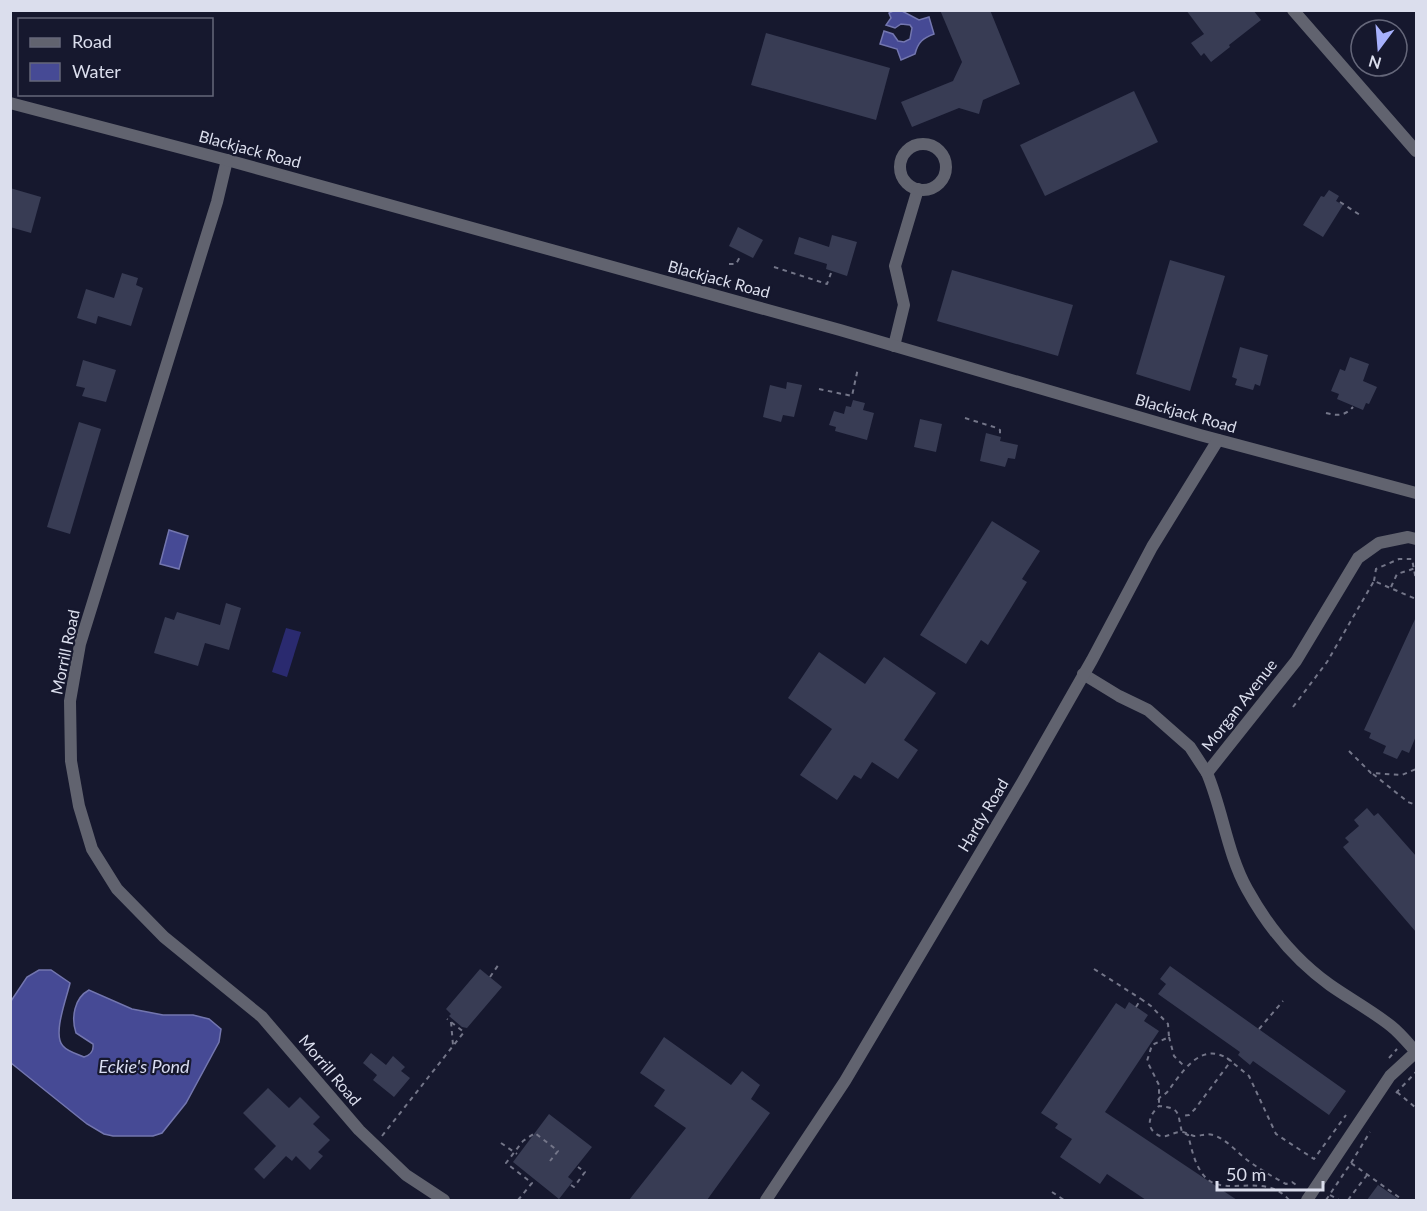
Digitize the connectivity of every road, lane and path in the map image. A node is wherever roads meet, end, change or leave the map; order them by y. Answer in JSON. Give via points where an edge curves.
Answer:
{"nodes":[{"id":1,"x":1293,"y":10,"type":"edge"},
{"id":2,"x":10,"y":103,"type":"edge"},
{"id":3,"x":1416,"y":151,"type":"edge"},
{"id":4,"x":227,"y":160,"type":"junction"},
{"id":5,"x":918,"y":189,"type":"dead end"},
{"id":6,"x":1340,"y":202,"type":"dead end"},
{"id":7,"x":1360,"y":215,"type":"dead end"},
{"id":8,"x":741,"y":255,"type":"dead end"},
{"id":9,"x":729,"y":264,"type":"dead end"},
{"id":10,"x":774,"y":267,"type":"dead end"},
{"id":11,"x":831,"y":273,"type":"dead end"},
{"id":12,"x":894,"y":345,"type":"junction"},
{"id":13,"x":858,"y":368,"type":"dead end"},
{"id":14,"x":819,"y":388,"type":"dead end"},
{"id":15,"x":1353,"y":407,"type":"dead end"},
{"id":16,"x":1326,"y":412,"type":"dead end"},
{"id":17,"x":965,"y":418,"type":"dead end"},
{"id":18,"x":1000,"y":435,"type":"dead end"},
{"id":19,"x":1218,"y":440,"type":"junction"},
{"id":20,"x":1416,"y":493,"type":"edge"},
{"id":21,"x":1416,"y":539,"type":"edge"},
{"id":22,"x":1415,"y":569,"type":"edge"},
{"id":23,"x":1416,"y":580,"type":"edge"},
{"id":24,"x":1374,"y":581,"type":"junction"},
{"id":25,"x":1391,"y":587,"type":"junction"},
{"id":26,"x":1416,"y":599,"type":"edge"},
{"id":27,"x":1083,"y":674,"type":"junction"},
{"id":28,"x":1293,"y":707,"type":"dead end"},
{"id":29,"x":1348,"y":751,"type":"dead end"},
{"id":30,"x":1416,"y":769,"type":"edge"},
{"id":31,"x":1207,"y":773,"type":"junction"},
{"id":32,"x":1371,"y":773,"type":"junction"},
{"id":33,"x":1416,"y":805,"type":"edge"},
{"id":34,"x":500,"y":964,"type":"dead end"},
{"id":35,"x":1094,"y":969,"type":"dead end"},
{"id":36,"x":490,"y":977,"type":"dead end"},
{"id":37,"x":1141,"y":999,"type":"junction"},
{"id":38,"x":1283,"y":1001,"type":"dead end"},
{"id":39,"x":1136,"y":1007,"type":"dead end"},
{"id":40,"x":447,"y":1019,"type":"dead end"},
{"id":41,"x":451,"y":1022,"type":"junction"},
{"id":42,"x":1259,"y":1029,"type":"dead end"},
{"id":43,"x":1169,"y":1037,"type":"junction"},
{"id":44,"x":1406,"y":1041,"type":"junction"},
{"id":45,"x":453,"y":1045,"type":"junction"},
{"id":46,"x":1416,"y":1052,"type":"edge"},
{"id":47,"x":1227,"y":1058,"type":"junction"},
{"id":48,"x":1387,"y":1061,"type":"dead end"},
{"id":49,"x":1185,"y":1067,"type":"junction"},
{"id":50,"x":1416,"y":1072,"type":"edge"},
{"id":51,"x":1397,"y":1092,"type":"junction"},
{"id":52,"x":1392,"y":1097,"type":"dead end"},
{"id":53,"x":1158,"y":1100,"type":"junction"},
{"id":54,"x":1159,"y":1106,"type":"junction"},
{"id":55,"x":1416,"y":1108,"type":"edge"},
{"id":56,"x":1349,"y":1111,"type":"dead end"},
{"id":57,"x":1180,"y":1116,"type":"junction"},
{"id":58,"x":1375,"y":1123,"type":"dead end"},
{"id":59,"x":1182,"y":1132,"type":"junction"},
{"id":60,"x":501,"y":1143,"type":"dead end"},
{"id":61,"x":374,"y":1145,"type":"junction"},
{"id":62,"x":516,"y":1153,"type":"junction"},
{"id":63,"x":550,"y":1161,"type":"dead end"},
{"id":64,"x":1351,"y":1163,"type":"junction"},
{"id":65,"x":579,"y":1167,"type":"dead end"},
{"id":66,"x":1367,"y":1174,"type":"junction"},
{"id":67,"x":1292,"y":1182,"type":"dead end"},
{"id":68,"x":571,"y":1185,"type":"dead end"},
{"id":69,"x":1052,"y":1192,"type":"dead end"},
{"id":70,"x":1330,"y":1195,"type":"junction"},
{"id":71,"x":1400,"y":1198,"type":"dead end"},
{"id":72,"x":444,"y":1200,"type":"edge"},
{"id":73,"x":519,"y":1200,"type":"edge"},
{"id":74,"x":766,"y":1200,"type":"edge"},
{"id":75,"x":1064,"y":1200,"type":"edge"},
{"id":76,"x":1289,"y":1200,"type":"edge"},
{"id":77,"x":1307,"y":1200,"type":"edge"},
{"id":78,"x":1326,"y":1200,"type":"edge"},
{"id":79,"x":1339,"y":1200,"type":"edge"},
{"id":80,"x":1348,"y":1200,"type":"edge"}],
"edges":[{"from":1,"to":3,"type":"street"},
{"from":2,"to":4,"type":"street","name":"Blackjack Road"},
{"from":4,"to":12,"type":"street","name":"Blackjack Road"},
{"from":4,"to":61,"type":"street","name":"Morrill Road","via":[[80,644],[70,701],[71,761],[92,849],[117,889],[164,937],[262,1017]]},
{"from":5,"to":12,"type":"street","via":[[895,266],[904,305]]},
{"from":6,"to":7,"type":"path"},
{"from":8,"to":9,"type":"path","via":[[736,264]]},
{"from":10,"to":11,"type":"path","via":[[828,284]]},
{"from":12,"to":19,"type":"street","name":"Blackjack Road"},
{"from":13,"to":14,"type":"path","via":[[852,396]]},
{"from":15,"to":16,"type":"path","via":[[1340,415]]},
{"from":17,"to":18,"type":"path","via":[[997,428]]},
{"from":19,"to":20,"type":"street","name":"Blackjack Road"},
{"from":19,"to":27,"type":"street","name":"Hardy Road","via":[[1152,547]]},
{"from":21,"to":31,"type":"street","name":"Morgan Avenue","via":[[1379,543],[1358,558],[1296,661]]},
{"from":22,"to":23,"type":"path"},
{"from":22,"to":24,"type":"path","via":[[1412,559],[1398,559],[1376,569]]},
{"from":22,"to":25,"type":"path","via":[[1397,574]]},
{"from":24,"to":25,"type":"path"},
{"from":24,"to":28,"type":"path","via":[[1327,662]]},
{"from":25,"to":26,"type":"path"},
{"from":27,"to":31,"type":"street","via":[[1148,710],[1190,747]]},
{"from":27,"to":74,"type":"street","name":"Hardy Road","via":[[845,1081]]},
{"from":29,"to":32,"type":"path"},
{"from":30,"to":32,"type":"path","via":[[1402,775]]},
{"from":31,"to":44,"type":"street","name":"Morgan Avenue","via":[[1246,888],[1278,937],[1328,983],[1392,1026]]},
{"from":32,"to":33,"type":"path"},
{"from":34,"to":36,"type":"path"},
{"from":35,"to":37,"type":"path"},
{"from":37,"to":39,"type":"path"},
{"from":37,"to":43,"type":"path","via":[[1168,1024]]},
{"from":38,"to":42,"type":"path"},
{"from":40,"to":41,"type":"path"},
{"from":41,"to":45,"type":"path"},
{"from":41,"to":45,"type":"path","via":[[464,1032]]},
{"from":43,"to":49,"type":"path","via":[[1174,1056]]},
{"from":43,"to":53,"type":"path","via":[[1152,1045],[1147,1061],[1159,1085]]},
{"from":44,"to":46,"type":"street","name":"Morgan Avenue"},
{"from":44,"to":48,"type":"path"},
{"from":45,"to":61,"type":"path"},
{"from":46,"to":77,"type":"street","via":[[1390,1076]]},
{"from":47,"to":49,"type":"path","via":[[1207,1054]]},
{"from":47,"to":56,"type":"path","via":[[1250,1076],[1276,1134],[1314,1159]]},
{"from":47,"to":57,"type":"path","via":[[1231,1061],[1195,1109]]},
{"from":49,"to":53,"type":"path"},
{"from":50,"to":51,"type":"path"},
{"from":51,"to":52,"type":"path"},
{"from":51,"to":55,"type":"path"},
{"from":53,"to":54,"type":"path"},
{"from":54,"to":57,"type":"path","via":[[1169,1107]]},
{"from":54,"to":59,"type":"path","via":[[1150,1118],[1152,1131],[1167,1137]]},
{"from":57,"to":59,"type":"path"},
{"from":58,"to":64,"type":"path"},
{"from":59,"to":67,"type":"path","via":[[1215,1135],[1248,1162],[1286,1184]]},
{"from":59,"to":76,"type":"path","via":[[1188,1135],[1193,1155],[1206,1178],[1215,1185],[1264,1186]]},
{"from":60,"to":62,"type":"path"},
{"from":61,"to":72,"type":"street","name":"Morrill Road","via":[[406,1175]]},
{"from":62,"to":63,"type":"path","via":[[523,1141],[535,1133],[558,1151]]},
{"from":62,"to":73,"type":"path","via":[[506,1163],[532,1183]]},
{"from":64,"to":66,"type":"path"},
{"from":64,"to":70,"type":"path"},
{"from":65,"to":68,"type":"path","via":[[585,1172],[574,1187]]},
{"from":66,"to":71,"type":"path"},
{"from":66,"to":80,"type":"path"},
{"from":69,"to":75,"type":"path"},
{"from":70,"to":78,"type":"path"},
{"from":70,"to":79,"type":"path"}]}
